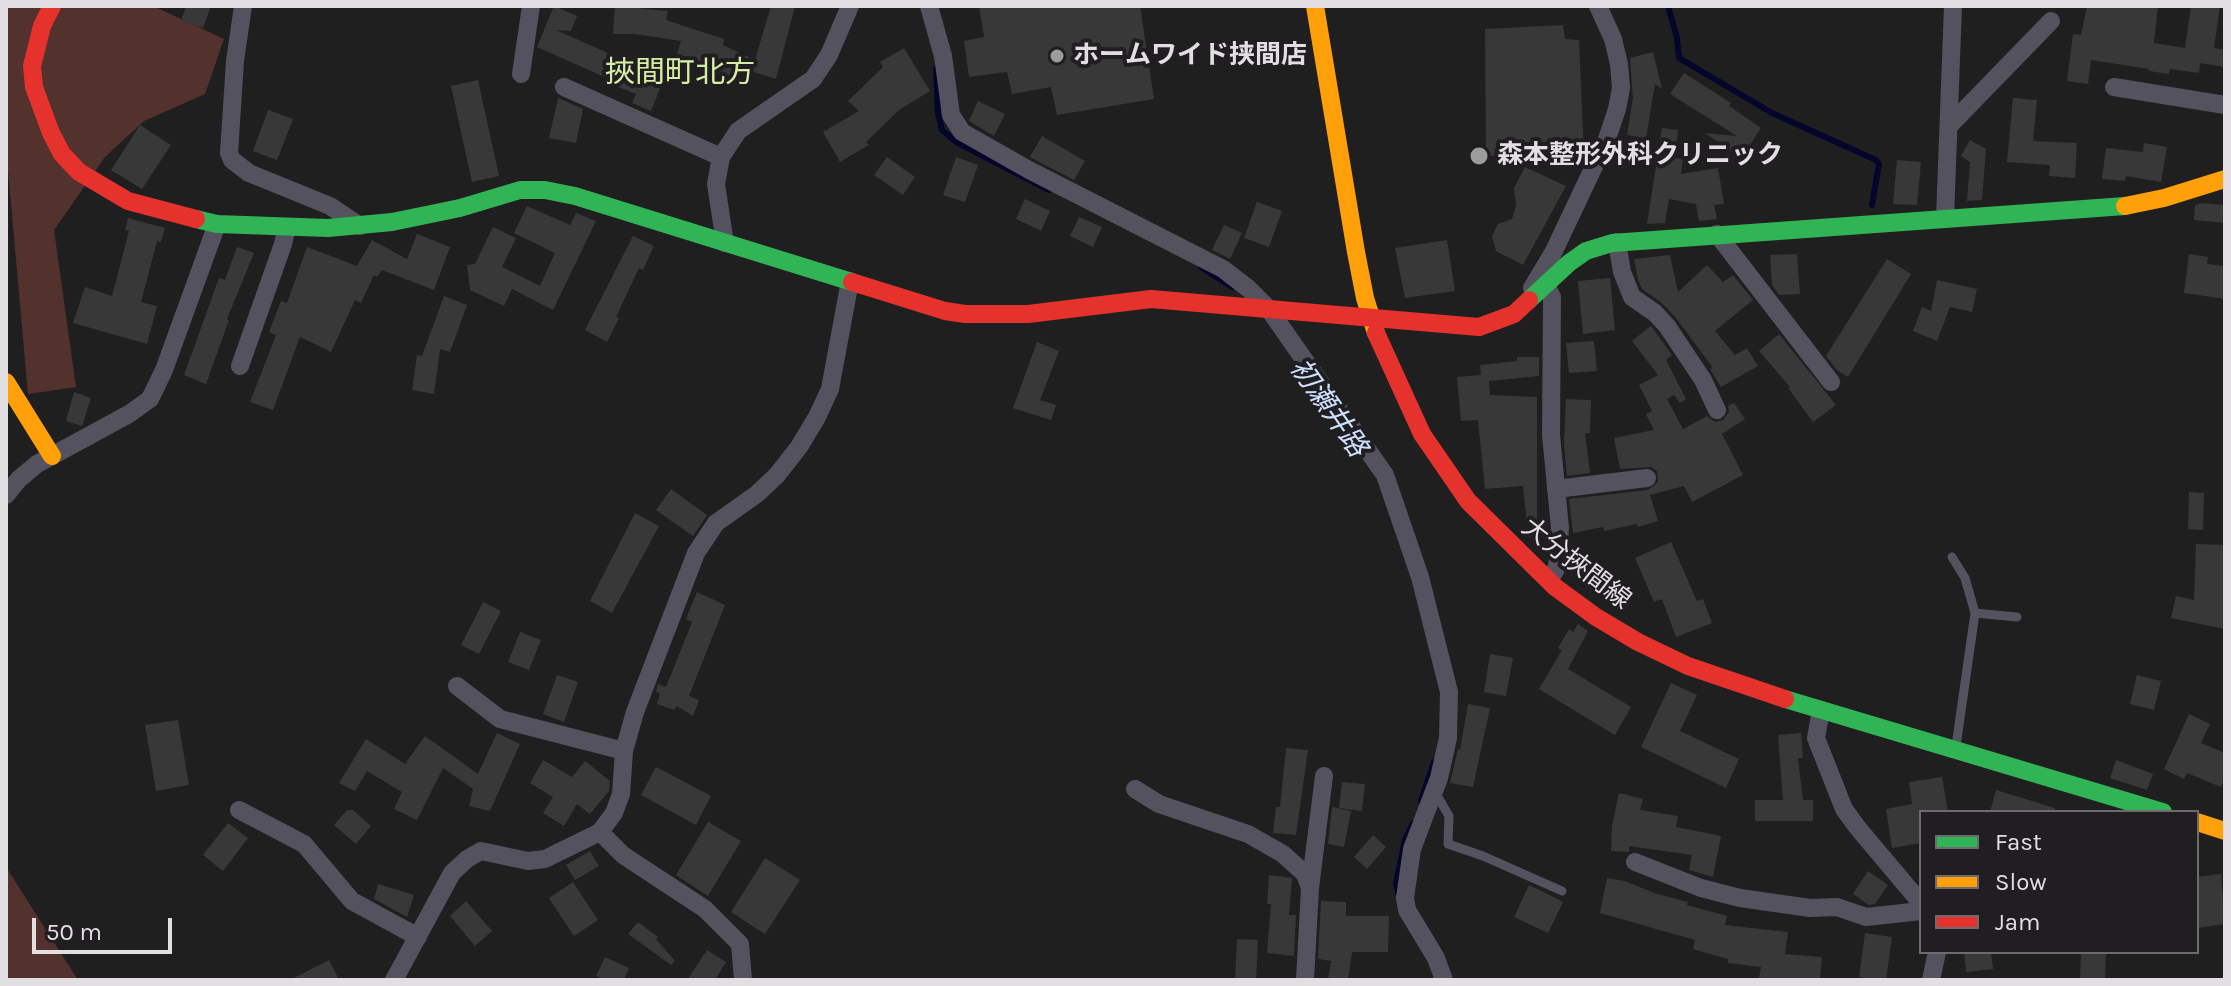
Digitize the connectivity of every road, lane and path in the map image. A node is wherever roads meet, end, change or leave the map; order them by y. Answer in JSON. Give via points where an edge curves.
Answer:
{"nodes":[{"id":1,"x":52,"y":6,"type":"edge"},
{"id":2,"x":243,"y":6,"type":"edge"},
{"id":3,"x":531,"y":6,"type":"edge"},
{"id":4,"x":850,"y":6,"type":"edge"},
{"id":5,"x":929,"y":6,"type":"edge"},
{"id":6,"x":1315,"y":6,"type":"edge"},
{"id":7,"x":1598,"y":6,"type":"edge"},
{"id":8,"x":1953,"y":6,"type":"edge"},
{"id":9,"x":2051,"y":21,"type":"dead end"},
{"id":10,"x":521,"y":74,"type":"dead end"},
{"id":11,"x":564,"y":87,"type":"dead end"},
{"id":12,"x":2114,"y":87,"type":"dead end"},
{"id":13,"x":2225,"y":105,"type":"edge"},
{"id":14,"x":1949,"y":126,"type":"junction"},
{"id":15,"x":721,"y":157,"type":"junction"},
{"id":16,"x":2225,"y":179,"type":"edge"},
{"id":17,"x":1945,"y":218,"type":"junction"},
{"id":18,"x":217,"y":224,"type":"junction"},
{"id":19,"x":360,"y":226,"type":"junction"},
{"id":20,"x":287,"y":227,"type":"junction"},
{"id":21,"x":1717,"y":234,"type":"junction"},
{"id":22,"x":1617,"y":242,"type":"junction"},
{"id":23,"x":725,"y":243,"type":"junction"},
{"id":24,"x":850,"y":281,"type":"junction"},
{"id":25,"x":1546,"y":285,"type":"junction"},
{"id":26,"x":1268,"y":308,"type":"junction"},
{"id":27,"x":1514,"y":314,"type":"junction"},
{"id":28,"x":1371,"y":319,"type":"junction"},
{"id":29,"x":240,"y":366,"type":"dead end"},
{"id":30,"x":6,"y":382,"type":"edge"},
{"id":31,"x":1831,"y":382,"type":"dead end"},
{"id":32,"x":1717,"y":410,"type":"dead end"},
{"id":33,"x":52,"y":456,"type":"junction"},
{"id":34,"x":1647,"y":478,"type":"dead end"},
{"id":35,"x":1556,"y":489,"type":"junction"},
{"id":36,"x":6,"y":495,"type":"edge"},
{"id":37,"x":1952,"y":557,"type":"dead end"},
{"id":38,"x":1549,"y":581,"type":"junction"},
{"id":39,"x":1975,"y":613,"type":"junction"},
{"id":40,"x":2017,"y":617,"type":"dead end"},
{"id":41,"x":457,"y":686,"type":"dead end"},
{"id":42,"x":1821,"y":710,"type":"junction"},
{"id":43,"x":1955,"y":750,"type":"junction"},
{"id":44,"x":624,"y":751,"type":"junction"},
{"id":45,"x":1324,"y":776,"type":"dead end"},
{"id":46,"x":1135,"y":789,"type":"dead end"},
{"id":47,"x":1434,"y":791,"type":"junction"},
{"id":48,"x":239,"y":810,"type":"dead end"},
{"id":49,"x":2156,"y":810,"type":"edge"},
{"id":50,"x":2199,"y":823,"type":"edge"},
{"id":51,"x":2225,"y":831,"type":"edge"},
{"id":52,"x":600,"y":832,"type":"junction"},
{"id":53,"x":1635,"y":862,"type":"dead end"},
{"id":54,"x":1310,"y":888,"type":"junction"},
{"id":55,"x":1562,"y":891,"type":"dead end"},
{"id":56,"x":1919,"y":901,"type":"edge"},
{"id":57,"x":1919,"y":911,"type":"edge"},
{"id":58,"x":418,"y":937,"type":"junction"},
{"id":59,"x":1937,"y":954,"type":"edge"},
{"id":60,"x":394,"y":980,"type":"edge"},
{"id":61,"x":743,"y":980,"type":"edge"},
{"id":62,"x":1305,"y":980,"type":"edge"},
{"id":63,"x":1444,"y":980,"type":"edge"},
{"id":64,"x":1931,"y":980,"type":"edge"}],
"edges":[{"from":1,"to":18,"type":"street","via":[[32,66],[34,87],[62,154],[79,172],[128,201]]},
{"from":2,"to":19,"type":"street","via":[[235,61],[232,160],[249,173],[330,206]]},
{"from":3,"to":10,"type":"street"},
{"from":4,"to":15,"type":"street","via":[[816,75],[738,131]]},
{"from":5,"to":26,"type":"street","via":[[951,115],[962,132],[1223,269]]},
{"from":6,"to":28,"type":"street","name":"大分挾間線"},
{"from":7,"to":27,"type":"street","via":[[1619,64],[1617,109],[1553,253]]},
{"from":8,"to":14,"type":"street"},
{"from":9,"to":14,"type":"street"},
{"from":11,"to":15,"type":"street"},
{"from":12,"to":13,"type":"street"},
{"from":14,"to":17,"type":"street"},
{"from":15,"to":23,"type":"street","via":[[716,184]]},
{"from":16,"to":17,"type":"street","via":[[2136,204]]},
{"from":17,"to":21,"type":"street"},
{"from":18,"to":20,"type":"street"},
{"from":18,"to":33,"type":"street","via":[[150,399]]},
{"from":19,"to":20,"type":"street"},
{"from":19,"to":23,"type":"street","via":[[431,215],[520,190],[545,190]]},
{"from":20,"to":29,"type":"street"},
{"from":21,"to":22,"type":"street"},
{"from":21,"to":31,"type":"street"},
{"from":22,"to":25,"type":"street","via":[[1586,251]]},
{"from":22,"to":32,"type":"street","via":[[1632,297],[1667,326]]},
{"from":23,"to":24,"type":"street"},
{"from":24,"to":26,"type":"street","via":[[945,311],[983,316],[1142,299]]},
{"from":24,"to":44,"type":"street","via":[[824,404],[777,475],[702,540],[668,620]]},
{"from":25,"to":27,"type":"street"},
{"from":25,"to":35,"type":"street","via":[[1552,297]]},
{"from":26,"to":28,"type":"street"},
{"from":26,"to":47,"type":"street","via":[[1379,464],[1399,509],[1449,692],[1448,738]]},
{"from":27,"to":28,"type":"street","via":[[1479,327]]},
{"from":28,"to":38,"type":"street","name":"大分挾間線","via":[[1402,395],[1438,460],[1483,519]]},
{"from":30,"to":33,"type":"street"},
{"from":33,"to":36,"type":"street","via":[[28,470]]},
{"from":34,"to":35,"type":"street"},
{"from":35,"to":38,"type":"street","via":[[1558,562]]},
{"from":37,"to":39,"type":"lane","via":[[1965,578]]},
{"from":38,"to":42,"type":"street","name":"大分挾間線","via":[[1596,617],[1663,654]]},
{"from":39,"to":40,"type":"lane"},
{"from":39,"to":43,"type":"lane"},
{"from":41,"to":44,"type":"street","via":[[500,719]]},
{"from":42,"to":43,"type":"street","name":"大分挾間線"},
{"from":42,"to":56,"type":"street","via":[[1816,738],[1844,809]]},
{"from":43,"to":49,"type":"street","name":"大分挾間線"},
{"from":44,"to":52,"type":"street","via":[[621,794]]},
{"from":45,"to":54,"type":"street"},
{"from":46,"to":54,"type":"street","via":[[1168,808],[1248,834],[1283,854],[1305,874]]},
{"from":47,"to":55,"type":"lane","via":[[1449,816],[1448,844]]},
{"from":47,"to":63,"type":"street","via":[[1412,849],[1405,898]]},
{"from":48,"to":58,"type":"street","via":[[304,844],[352,901]]},
{"from":50,"to":51,"type":"street"},
{"from":52,"to":58,"type":"street","via":[[545,859],[528,861],[481,851],[452,873]]},
{"from":52,"to":61,"type":"street","via":[[623,855],[705,909],[740,944]]},
{"from":53,"to":57,"type":"street","via":[[1740,898],[1837,907],[1866,917]]},
{"from":54,"to":62,"type":"street"},
{"from":58,"to":60,"type":"street"},
{"from":59,"to":64,"type":"street"}]}
